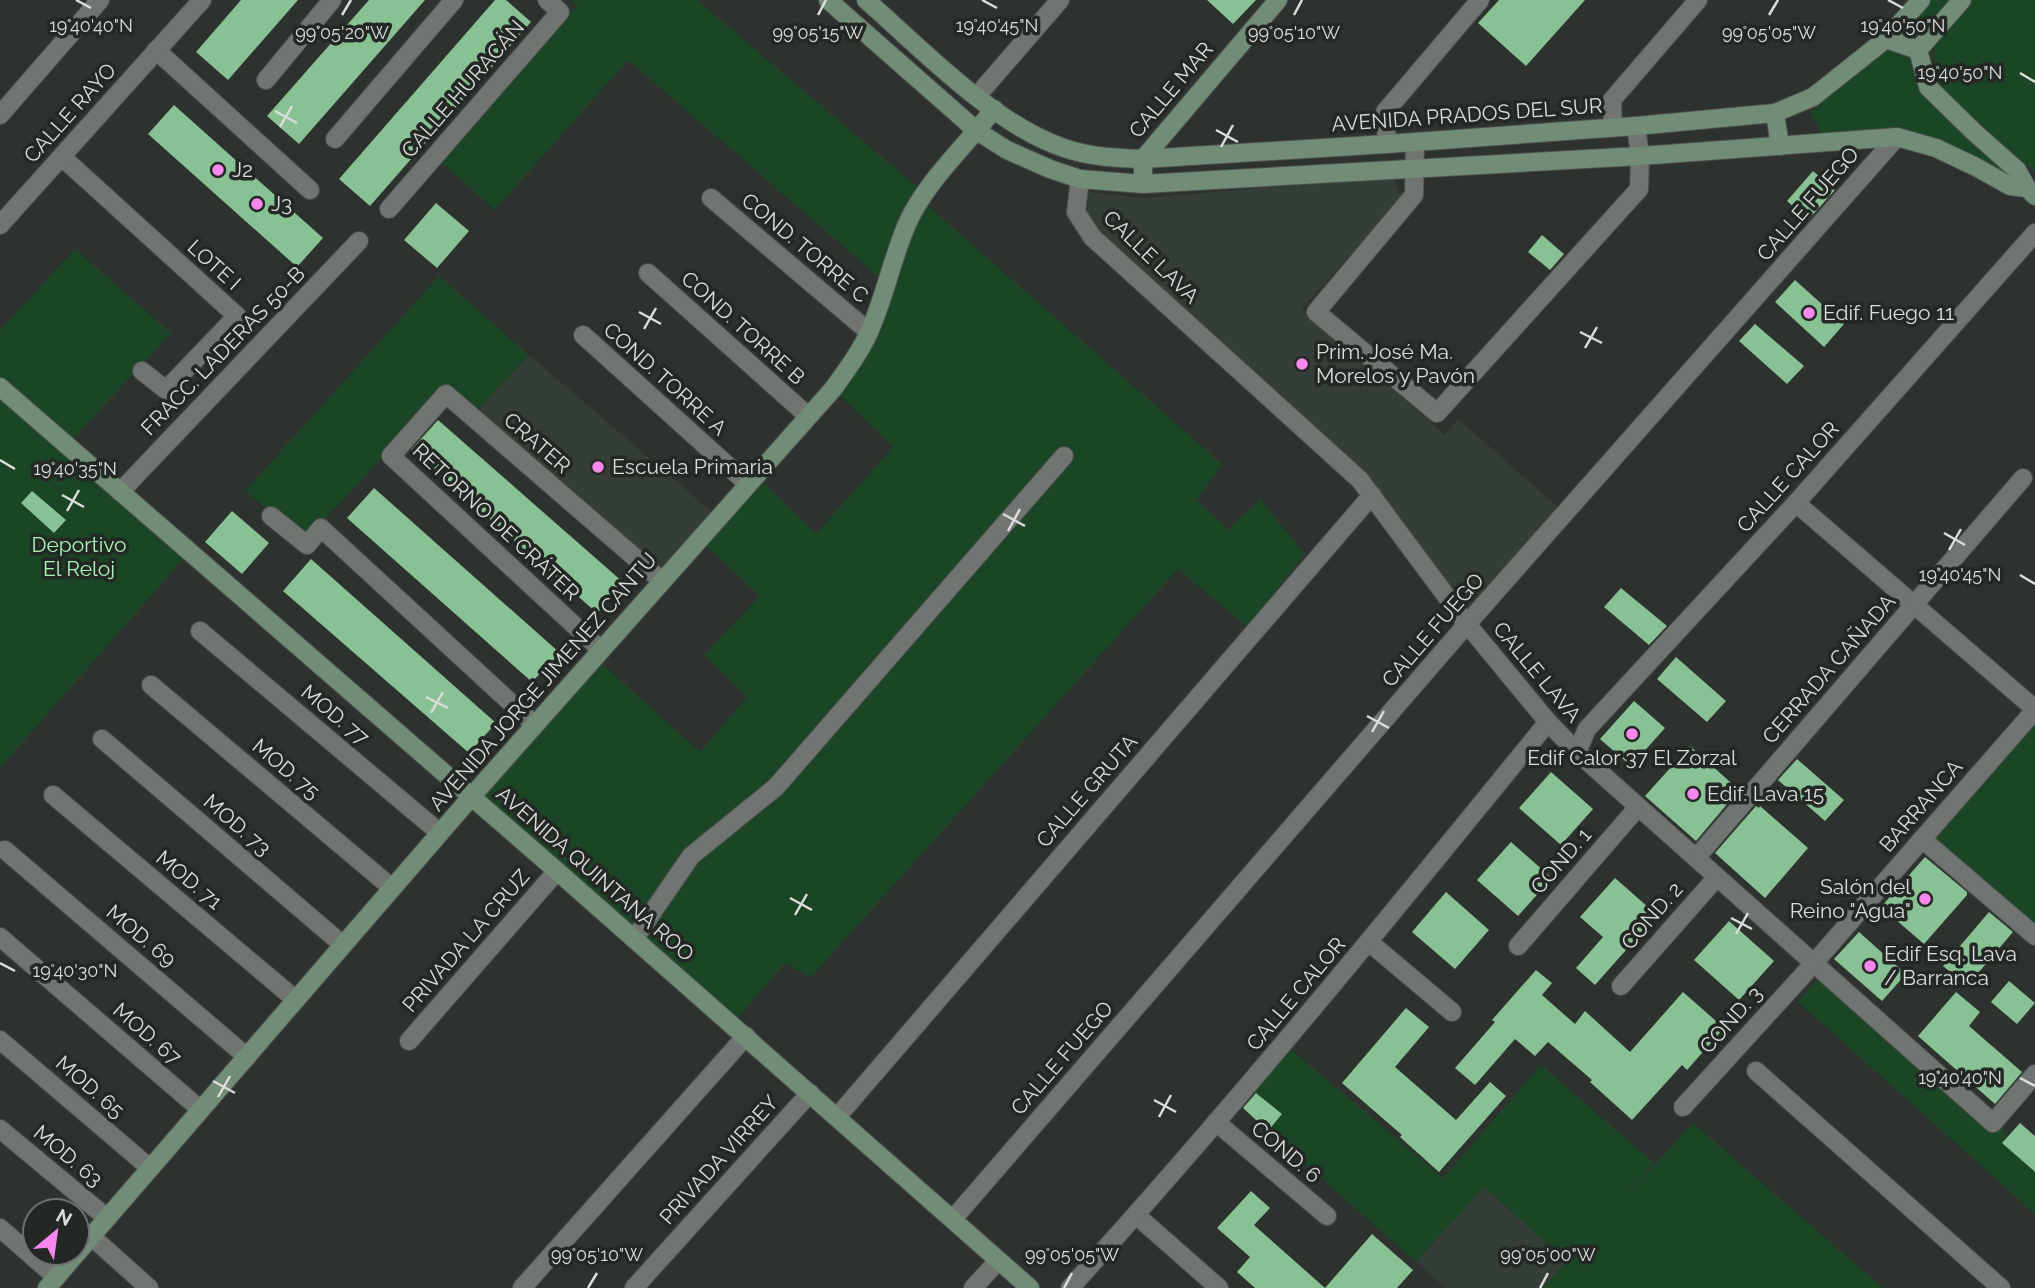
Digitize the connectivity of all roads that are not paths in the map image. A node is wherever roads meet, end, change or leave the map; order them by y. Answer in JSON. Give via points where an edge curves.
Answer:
{"nodes":[{"id":1,"x":100,"y":0,"type":"edge"},
{"id":2,"x":202,"y":0,"type":"edge"},
{"id":3,"x":332,"y":0,"type":"edge"},
{"id":4,"x":453,"y":0,"type":"edge"},
{"id":5,"x":547,"y":0,"type":"edge"},
{"id":6,"x":828,"y":0,"type":"edge"},
{"id":7,"x":866,"y":0,"type":"edge"},
{"id":8,"x":1060,"y":0,"type":"edge"},
{"id":9,"x":1278,"y":0,"type":"edge"},
{"id":10,"x":1480,"y":0,"type":"edge"},
{"id":11,"x":1699,"y":0,"type":"edge"},
{"id":12,"x":1921,"y":0,"type":"edge"},
{"id":13,"x":1962,"y":0,"type":"edge"},
{"id":14,"x":1886,"y":39,"type":"junction"},
{"id":15,"x":156,"y":50,"type":"junction"},
{"id":16,"x":1918,"y":50,"type":"junction"},
{"id":17,"x":266,"y":80,"type":"dead end"},
{"id":18,"x":976,"y":96,"type":"junction"},
{"id":19,"x":993,"y":109,"type":"junction"},
{"id":20,"x":1775,"y":113,"type":"junction"},
{"id":21,"x":0,"y":115,"type":"edge"},
{"id":22,"x":1636,"y":125,"type":"junction"},
{"id":23,"x":1614,"y":127,"type":"junction"},
{"id":24,"x":977,"y":131,"type":"junction"},
{"id":25,"x":1897,"y":137,"type":"junction"},
{"id":26,"x":335,"y":139,"type":"dead end"},
{"id":27,"x":1415,"y":142,"type":"junction"},
{"id":28,"x":1387,"y":144,"type":"junction"},
{"id":29,"x":1780,"y":146,"type":"junction"},
{"id":30,"x":1640,"y":156,"type":"junction"},
{"id":31,"x":62,"y":157,"type":"junction"},
{"id":32,"x":1143,"y":159,"type":"junction"},
{"id":33,"x":1416,"y":169,"type":"junction"},
{"id":34,"x":1080,"y":179,"type":"junction"},
{"id":35,"x":1143,"y":184,"type":"junction"},
{"id":36,"x":310,"y":190,"type":"dead end"},
{"id":37,"x":2031,"y":192,"type":"edge"},
{"id":38,"x":711,"y":198,"type":"dead end"},
{"id":39,"x":389,"y":209,"type":"dead end"},
{"id":40,"x":0,"y":225,"type":"edge"},
{"id":41,"x":2035,"y":233,"type":"edge"},
{"id":42,"x":359,"y":241,"type":"dead end"},
{"id":43,"x":648,"y":273,"type":"dead end"},
{"id":44,"x":869,"y":332,"type":"junction"},
{"id":45,"x":583,"y":335,"type":"dead end"},
{"id":46,"x":142,"y":371,"type":"dead end"},
{"id":47,"x":0,"y":387,"type":"edge"},
{"id":48,"x":808,"y":416,"type":"junction"},
{"id":49,"x":391,"y":456,"type":"joint"},
{"id":50,"x":1064,"y":456,"type":"dead end"},
{"id":51,"x":2023,"y":478,"type":"dead end"},
{"id":52,"x":748,"y":484,"type":"junction"},
{"id":53,"x":120,"y":492,"type":"junction"},
{"id":54,"x":1371,"y":495,"type":"junction"},
{"id":55,"x":1796,"y":503,"type":"junction"},
{"id":56,"x":271,"y":516,"type":"dead end"},
{"id":57,"x":662,"y":581,"type":"junction"},
{"id":58,"x":1914,"y":604,"type":"junction"},
{"id":59,"x":1467,"y":624,"type":"junction"},
{"id":60,"x":200,"y":631,"type":"dead end"},
{"id":61,"x":601,"y":650,"type":"junction"},
{"id":62,"x":151,"y":685,"type":"dead end"},
{"id":63,"x":2035,"y":710,"type":"edge"},
{"id":64,"x":1548,"y":722,"type":"junction"},
{"id":65,"x":535,"y":725,"type":"junction"},
{"id":66,"x":102,"y":739,"type":"dead end"},
{"id":67,"x":1577,"y":752,"type":"junction"},
{"id":68,"x":53,"y":795,"type":"dead end"},
{"id":69,"x":472,"y":796,"type":"junction"},
{"id":70,"x":1638,"y":807,"type":"junction"},
{"id":71,"x":440,"y":834,"type":"junction"},
{"id":72,"x":1922,"y":839,"type":"junction"},
{"id":73,"x":5,"y":850,"type":"dead end"},
{"id":74,"x":1696,"y":858,"type":"junction"},
{"id":75,"x":557,"y":871,"type":"junction"},
{"id":76,"x":1717,"y":877,"type":"junction"},
{"id":77,"x":393,"y":888,"type":"junction"},
{"id":78,"x":2035,"y":936,"type":"edge"},
{"id":79,"x":0,"y":937,"type":"edge"},
{"id":80,"x":635,"y":939,"type":"junction"},
{"id":81,"x":1369,"y":942,"type":"junction"},
{"id":82,"x":343,"y":945,"type":"junction"},
{"id":83,"x":1518,"y":946,"type":"dead end"},
{"id":84,"x":1814,"y":963,"type":"junction"},
{"id":85,"x":1622,"y":986,"type":"dead end"},
{"id":86,"x":296,"y":1000,"type":"junction"},
{"id":87,"x":1452,"y":1012,"type":"dead end"},
{"id":88,"x":746,"y":1036,"type":"junction"},
{"id":89,"x":0,"y":1040,"type":"edge"},
{"id":90,"x":409,"y":1041,"type":"dead end"},
{"id":91,"x":247,"y":1057,"type":"junction"},
{"id":92,"x":1756,"y":1071,"type":"dead end"},
{"id":93,"x":2035,"y":1074,"type":"edge"},
{"id":94,"x":810,"y":1093,"type":"junction"},
{"id":95,"x":1683,"y":1107,"type":"dead end"},
{"id":96,"x":201,"y":1110,"type":"junction"},
{"id":97,"x":837,"y":1117,"type":"junction"},
{"id":98,"x":1216,"y":1122,"type":"junction"},
{"id":99,"x":0,"y":1129,"type":"edge"},
{"id":100,"x":150,"y":1168,"type":"junction"},
{"id":101,"x":1136,"y":1215,"type":"junction"},
{"id":102,"x":1326,"y":1216,"type":"dead end"},
{"id":103,"x":107,"y":1219,"type":"junction"},
{"id":104,"x":953,"y":1219,"type":"junction"},
{"id":105,"x":0,"y":1228,"type":"edge"},
{"id":106,"x":91,"y":1236,"type":"joint"},
{"id":107,"x":998,"y":1261,"type":"junction"},
{"id":108,"x":65,"y":1267,"type":"edge"},
{"id":109,"x":52,"y":1282,"type":"edge"},
{"id":110,"x":149,"y":1288,"type":"edge"},
{"id":111,"x":522,"y":1288,"type":"edge"},
{"id":112,"x":634,"y":1288,"type":"edge"},
{"id":113,"x":974,"y":1288,"type":"edge"},
{"id":114,"x":1030,"y":1288,"type":"edge"},
{"id":115,"x":1070,"y":1288,"type":"edge"},
{"id":116,"x":1219,"y":1288,"type":"edge"},
{"id":117,"x":2001,"y":1288,"type":"edge"}],
"edges":[{"from":1,"to":21,"type":"street"},
{"from":2,"to":15,"type":"street","name":"CALLE RAYO"},
{"from":3,"to":17,"type":"street"},
{"from":4,"to":26,"type":"street"},
{"from":5,"to":39,"type":"street","name":"CALLE HURACÁN","via":[[560,12]]},
{"from":6,"to":24,"type":"main road"},
{"from":7,"to":18,"type":"main road","name":"AVENIDA PRADOS DEL SUR"},
{"from":8,"to":18,"type":"street"},
{"from":9,"to":32,"type":"main road","name":"CALLE MAR"},
{"from":10,"to":28,"type":"street","via":[[1385,112]]},
{"from":11,"to":23,"type":"street","via":[[1612,100]]},
{"from":12,"to":14,"type":"main road","name":"AVENIDA PRADOS DEL SUR"},
{"from":13,"to":16,"type":"main road"},
{"from":14,"to":16,"type":"main road"},
{"from":14,"to":20,"type":"main road","name":"AVENIDA PRADOS DEL SUR","via":[[1813,97]]},
{"from":15,"to":31,"type":"street","name":"CALLE RAYO"},
{"from":15,"to":36,"type":"street"},
{"from":16,"to":37,"type":"main road","via":[[1928,87],[2017,170]]},
{"from":18,"to":19,"type":"main road","name":"AVENIDA PRADOS DEL SUR"},
{"from":19,"to":24,"type":"main road","name":"AVENIDA JORGE JIMENEZ CANTU"},
{"from":19,"to":32,"type":"main road","name":"AVENIDA PRADOS DEL SUR","via":[[1064,148],[1109,158]]},
{"from":20,"to":22,"type":"main road","name":"AVENIDA PRADOS DEL SUR"},
{"from":20,"to":29,"type":"main road"},
{"from":22,"to":23,"type":"main road","name":"AVENIDA PRADOS DEL SUR"},
{"from":22,"to":30,"type":"street"},
{"from":23,"to":27,"type":"main road","name":"AVENIDA PRADOS DEL SUR"},
{"from":24,"to":34,"type":"main road","via":[[1007,150]]},
{"from":24,"to":44,"type":"main road","name":"AVENIDA JORGE JIMENEZ CANTU","via":[[918,204]]},
{"from":25,"to":29,"type":"main road"},
{"from":25,"to":37,"type":"main road","via":[[1936,148]]},
{"from":25,"to":59,"type":"street","name":"CALLE FUEGO"},
{"from":27,"to":28,"type":"main road","name":"AVENIDA PRADOS DEL SUR"},
{"from":27,"to":33,"type":"street"},
{"from":28,"to":32,"type":"main road","name":"AVENIDA PRADOS DEL SUR"},
{"from":29,"to":30,"type":"main road"},
{"from":30,"to":33,"type":"main road"},
{"from":30,"to":33,"type":"street","via":[[1639,189],[1437,413],[1316,312],[1414,195]]},
{"from":31,"to":40,"type":"street","name":"CALLE RAYO"},
{"from":31,"to":46,"type":"street","name":"LOTE I","via":[[237,316],[166,390]]},
{"from":32,"to":35,"type":"main road","name":"CALLE MAR"},
{"from":33,"to":35,"type":"main road"},
{"from":34,"to":35,"type":"main road"},
{"from":34,"to":54,"type":"street","name":"CALLE LAVA","via":[[1076,212],[1092,237],[1360,480]]},
{"from":38,"to":44,"type":"street","name":"COND. TORRE C"},
{"from":41,"to":55,"type":"street","name":"CALLE CALOR"},
{"from":42,"to":53,"type":"street","name":"FRACC. LADERAS 50-B"},
{"from":43,"to":48,"type":"street","name":"COND. TORRE B"},
{"from":44,"to":48,"type":"main road","name":"AVENIDA JORGE JIMENEZ CANTU","via":[[844,374]]},
{"from":45,"to":52,"type":"street","name":"COND. TORRE A"},
{"from":47,"to":53,"type":"main road","name":"AVENIDA QUINTANA ROO"},
{"from":48,"to":52,"type":"main road","name":"AVENIDA JORGE JIMENEZ CANTU"},
{"from":49,"to":57,"type":"street","name":"CRATER","via":[[446,394]]},
{"from":49,"to":61,"type":"street","name":"RETORNO DE CRÁTER"},
{"from":50,"to":80,"type":"street","via":[[776,787],[691,856]]},
{"from":51,"to":58,"type":"street","name":"CERRADA CAÑADA"},
{"from":52,"to":57,"type":"main road","name":"AVENIDA JORGE JIMENEZ CANTU"},
{"from":53,"to":69,"type":"main road","name":"AVENIDA QUINTANA ROO"},
{"from":54,"to":59,"type":"street","name":"CALLE LAVA"},
{"from":54,"to":97,"type":"street","name":"CALLE GRUTA"},
{"from":55,"to":58,"type":"street"},
{"from":55,"to":67,"type":"street","name":"CALLE CALOR","via":[[1587,729]]},
{"from":56,"to":65,"type":"street","via":[[307,545],[321,528]]},
{"from":57,"to":61,"type":"main road","name":"AVENIDA JORGE JIMENEZ CANTU"},
{"from":58,"to":63,"type":"street"},
{"from":58,"to":74,"type":"street","name":"CERRADA CAÑADA"},
{"from":59,"to":64,"type":"street","name":"CALLE LAVA"},
{"from":59,"to":104,"type":"street","name":"CALLE FUEGO"},
{"from":60,"to":71,"type":"street","name":"MOD. 77"},
{"from":61,"to":65,"type":"main road","name":"AVENIDA JORGE JIMENEZ CANTU"},
{"from":62,"to":77,"type":"street","name":"MOD. 75"},
{"from":63,"to":72,"type":"street","name":"BARRANCA"},
{"from":64,"to":67,"type":"street","name":"CALLE LAVA"},
{"from":64,"to":81,"type":"street","name":"CALLE CALOR"},
{"from":65,"to":69,"type":"main road","name":"AVENIDA JORGE JIMENEZ CANTU"},
{"from":66,"to":82,"type":"street","name":"MOD. 73"},
{"from":67,"to":70,"type":"street","name":"CALLE LAVA"},
{"from":68,"to":86,"type":"street","name":"MOD. 71"},
{"from":69,"to":71,"type":"main road","name":"AVENIDA JORGE JIMENEZ CANTU"},
{"from":69,"to":75,"type":"main road","name":"AVENIDA QUINTANA ROO"},
{"from":70,"to":74,"type":"street","name":"CALLE LAVA"},
{"from":70,"to":83,"type":"street","name":"COND. 1"},
{"from":71,"to":77,"type":"main road","name":"AVENIDA JORGE JIMENEZ CANTU"},
{"from":72,"to":78,"type":"street"},
{"from":72,"to":84,"type":"street","name":"BARRANCA"},
{"from":73,"to":91,"type":"street","name":"MOD. 69"},
{"from":74,"to":76,"type":"street","name":"CALLE LAVA"},
{"from":75,"to":80,"type":"main road","name":"AVENIDA QUINTANA ROO"},
{"from":75,"to":90,"type":"street","name":"PRIVADA LA CRUZ"},
{"from":76,"to":84,"type":"street","name":"CALLE LAVA"},
{"from":76,"to":85,"type":"street","name":"COND. 2"},
{"from":77,"to":82,"type":"main road","name":"AVENIDA JORGE JIMENEZ CANTU"},
{"from":79,"to":96,"type":"street","name":"MOD. 67"},
{"from":80,"to":88,"type":"main road","name":"AVENIDA QUINTANA ROO"},
{"from":81,"to":87,"type":"street"},
{"from":81,"to":98,"type":"street","name":"CALLE CALOR"},
{"from":82,"to":86,"type":"main road","name":"AVENIDA JORGE JIMENEZ CANTU"},
{"from":84,"to":93,"type":"street","name":"CALLE LAVA","via":[[1993,1123]]},
{"from":84,"to":95,"type":"street","name":"COND. 3"},
{"from":86,"to":91,"type":"main road","name":"AVENIDA JORGE JIMENEZ CANTU"},
{"from":88,"to":94,"type":"main road","name":"AVENIDA QUINTANA ROO"},
{"from":88,"to":111,"type":"street"},
{"from":89,"to":100,"type":"street","name":"MOD. 65"},
{"from":91,"to":96,"type":"main road","name":"AVENIDA JORGE JIMENEZ CANTU"},
{"from":92,"to":117,"type":"street"},
{"from":94,"to":97,"type":"main road","name":"AVENIDA QUINTANA ROO"},
{"from":94,"to":112,"type":"street","name":"PRIVADA VIRREY"},
{"from":96,"to":100,"type":"main road","name":"AVENIDA JORGE JIMENEZ CANTU"},
{"from":97,"to":104,"type":"main road","name":"AVENIDA QUINTANA ROO"},
{"from":98,"to":101,"type":"street","name":"CALLE CALOR"},
{"from":98,"to":102,"type":"street","name":"COND. 6"},
{"from":99,"to":103,"type":"street","name":"MOD. 63"},
{"from":100,"to":103,"type":"main road","name":"AVENIDA JORGE JIMENEZ CANTU"},
{"from":101,"to":115,"type":"street","name":"CALLE CALOR"},
{"from":101,"to":116,"type":"street"},
{"from":103,"to":106,"type":"main road","name":"AVENIDA JORGE JIMENEZ CANTU"},
{"from":104,"to":107,"type":"main road","name":"AVENIDA QUINTANA ROO"},
{"from":105,"to":109,"type":"street"},
{"from":106,"to":110,"type":"street"},
{"from":107,"to":113,"type":"street"},
{"from":107,"to":114,"type":"main road","name":"AVENIDA QUINTANA ROO"},
{"from":108,"to":109,"type":"main road","name":"AVENIDA JORGE JIMENEZ CANTU"}]}
